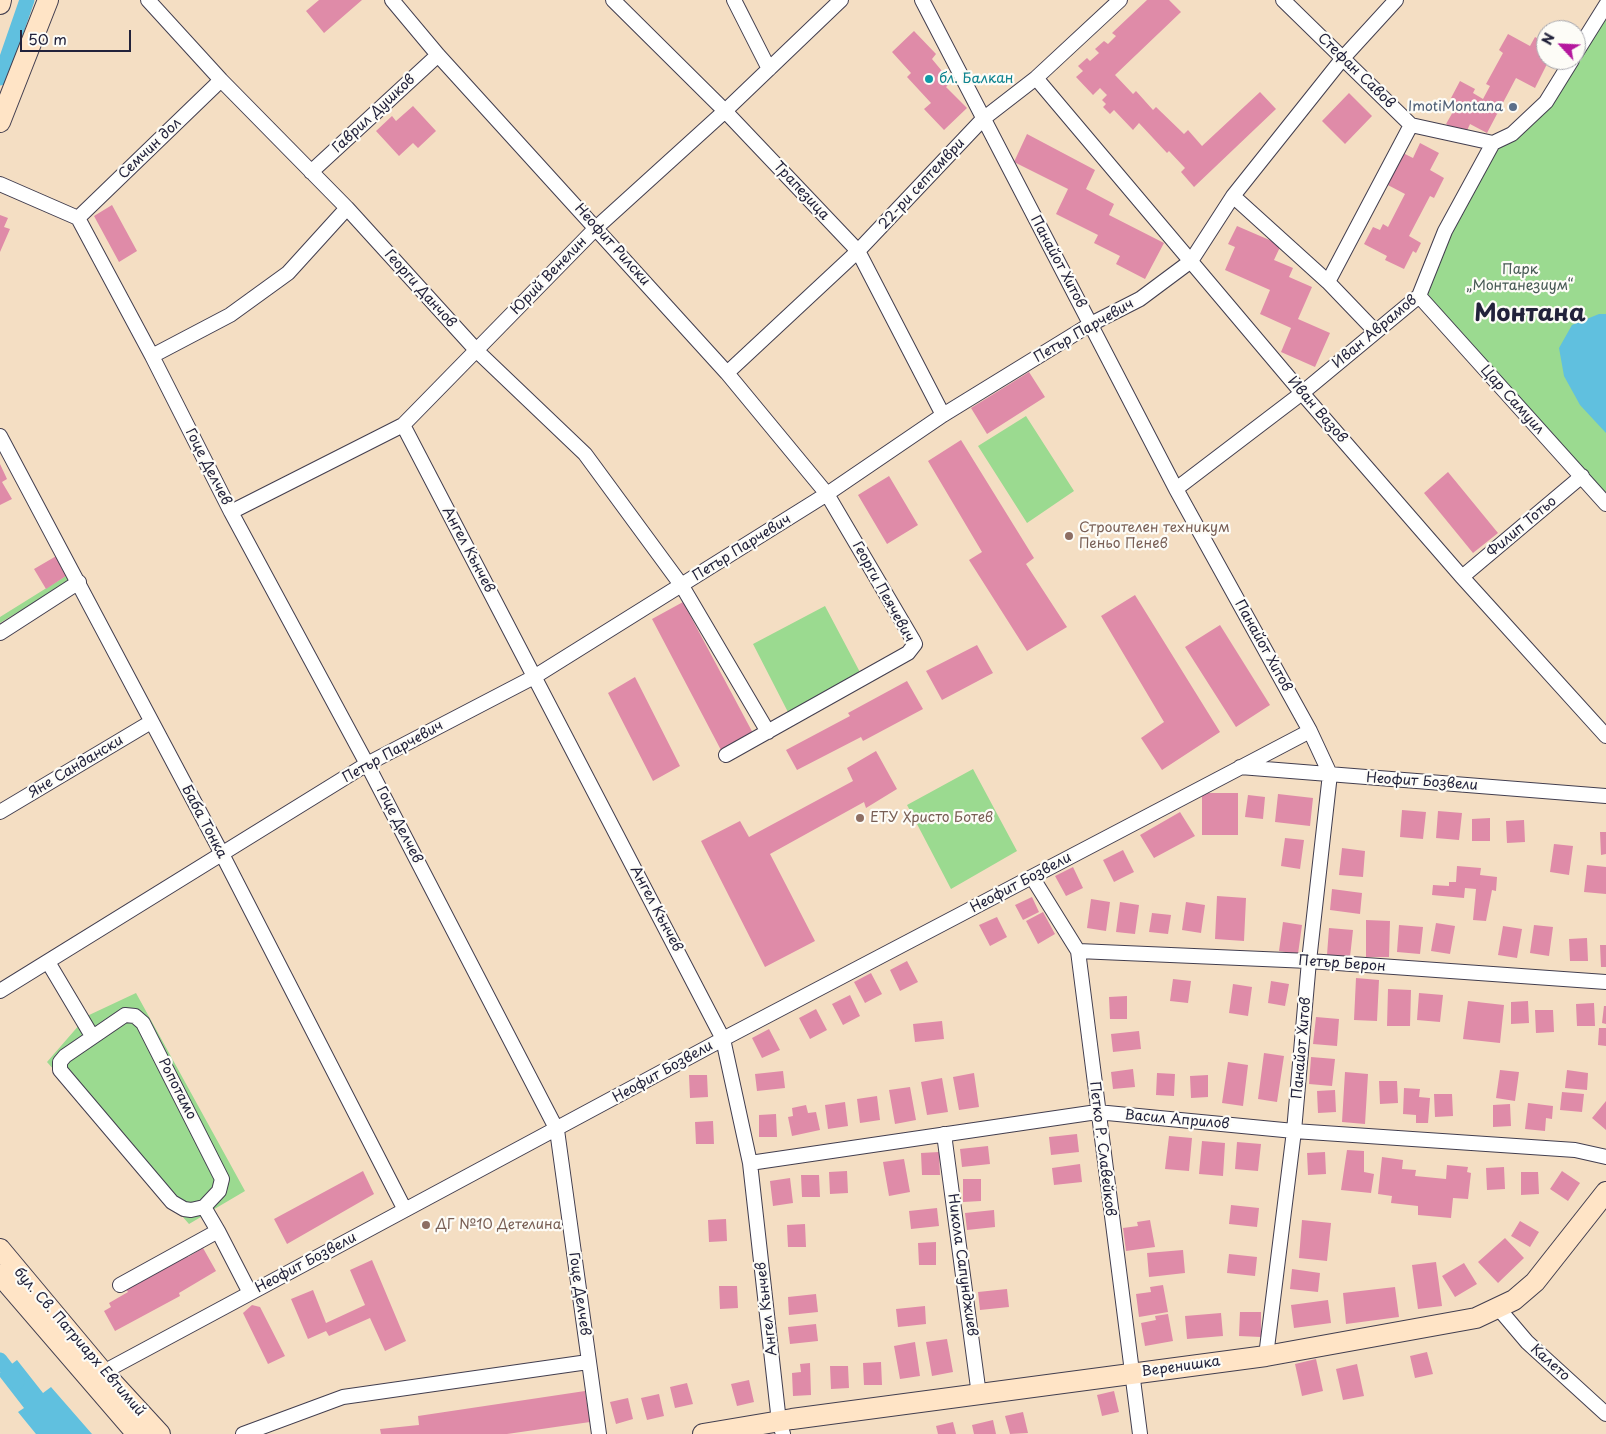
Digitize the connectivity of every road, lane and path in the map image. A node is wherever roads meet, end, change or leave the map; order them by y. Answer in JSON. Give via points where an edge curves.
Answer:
{"nodes":[{"id":1,"x":2,"y":0,"type":"edge"},
{"id":2,"x":48,"y":0,"type":"edge"},
{"id":3,"x":148,"y":0,"type":"edge"},
{"id":4,"x":392,"y":0,"type":"edge"},
{"id":5,"x":613,"y":0,"type":"edge"},
{"id":6,"x":734,"y":0,"type":"edge"},
{"id":7,"x":841,"y":0,"type":"edge"},
{"id":8,"x":922,"y":0,"type":"edge"},
{"id":9,"x":1120,"y":0,"type":"edge"},
{"id":10,"x":1283,"y":0,"type":"edge"},
{"id":11,"x":1396,"y":0,"type":"edge"},
{"id":12,"x":0,"y":4,"type":"edge"},
{"id":13,"x":1606,"y":5,"type":"edge"},
{"id":14,"x":1586,"y":37,"type":"edge"},
{"id":15,"x":438,"y":55,"type":"junction"},
{"id":16,"x":1343,"y":58,"type":"junction"},
{"id":17,"x":769,"y":68,"type":"junction"},
{"id":18,"x":1566,"y":70,"type":"edge"},
{"id":19,"x":1036,"y":78,"type":"junction"},
{"id":20,"x":221,"y":80,"type":"junction"},
{"id":21,"x":725,"y":111,"type":"junction"},
{"id":22,"x":983,"y":119,"type":"junction"},
{"id":23,"x":0,"y":122,"type":"edge"},
{"id":24,"x":1411,"y":125,"type":"junction"},
{"id":25,"x":1493,"y":143,"type":"junction"},
{"id":26,"x":311,"y":172,"type":"junction"},
{"id":27,"x":0,"y":184,"type":"edge"},
{"id":28,"x":1233,"y":196,"type":"junction"},
{"id":29,"x":347,"y":208,"type":"junction"},
{"id":30,"x":78,"y":218,"type":"junction"},
{"id":31,"x":596,"y":228,"type":"junction"},
{"id":32,"x":858,"y":251,"type":"junction"},
{"id":33,"x":1191,"y":261,"type":"junction"},
{"id":34,"x":1328,"y":282,"type":"junction"},
{"id":35,"x":1419,"y":296,"type":"junction"},
{"id":36,"x":1091,"y":324,"type":"junction"},
{"id":37,"x":1375,"y":331,"type":"junction"},
{"id":38,"x":477,"y":351,"type":"junction"},
{"id":39,"x":152,"y":356,"type":"junction"},
{"id":40,"x":727,"y":373,"type":"junction"},
{"id":41,"x":1302,"y":393,"type":"junction"},
{"id":42,"x":944,"y":415,"type":"junction"},
{"id":43,"x":403,"y":425,"type":"junction"},
{"id":44,"x":0,"y":436,"type":"edge"},
{"id":45,"x":1582,"y":476,"type":"junction"},
{"id":46,"x":1176,"y":489,"type":"junction"},
{"id":47,"x":827,"y":494,"type":"junction"},
{"id":48,"x":1606,"y":504,"type":"edge"},
{"id":49,"x":231,"y":512,"type":"junction"},
{"id":50,"x":1462,"y":577,"type":"junction"},
{"id":51,"x":79,"y":582,"type":"junction"},
{"id":52,"x":682,"y":586,"type":"junction"},
{"id":53,"x":0,"y":633,"type":"edge"},
{"id":54,"x":534,"y":677,"type":"junction"},
{"id":55,"x":152,"y":722,"type":"junction"},
{"id":56,"x":1310,"y":731,"type":"junction"},
{"id":57,"x":768,"y":732,"type":"junction"},
{"id":58,"x":1606,"y":736,"type":"edge"},
{"id":59,"x":726,"y":755,"type":"dead end"},
{"id":60,"x":367,"y":764,"type":"junction"},
{"id":61,"x":1239,"y":767,"type":"junction"},
{"id":62,"x":1330,"y":774,"type":"junction"},
{"id":63,"x":1606,"y":796,"type":"edge"},
{"id":64,"x":0,"y":812,"type":"edge"},
{"id":65,"x":222,"y":854,"type":"junction"},
{"id":66,"x":1032,"y":877,"type":"junction"},
{"id":67,"x":1078,"y":951,"type":"junction"},
{"id":68,"x":1309,"y":961,"type":"junction"},
{"id":69,"x":48,"y":962,"type":"junction"},
{"id":70,"x":1606,"y":982,"type":"edge"},
{"id":71,"x":0,"y":992,"type":"edge"},
{"id":72,"x":92,"y":1036,"type":"junction"},
{"id":73,"x":723,"y":1039,"type":"junction"},
{"id":74,"x":1097,"y":1112,"type":"junction"},
{"id":75,"x":557,"y":1130,"type":"junction"},
{"id":76,"x":1294,"y":1131,"type":"junction"},
{"id":77,"x":944,"y":1134,"type":"junction"},
{"id":78,"x":1606,"y":1158,"type":"edge"},
{"id":79,"x":750,"y":1163,"type":"junction"},
{"id":80,"x":1606,"y":1192,"type":"edge"},
{"id":81,"x":204,"y":1207,"type":"junction"},
{"id":82,"x":405,"y":1210,"type":"junction"},
{"id":83,"x":218,"y":1231,"type":"junction"},
{"id":84,"x":0,"y":1249,"type":"edge"},
{"id":85,"x":0,"y":1275,"type":"edge"},
{"id":86,"x":120,"y":1285,"type":"dead end"},
{"id":87,"x":250,"y":1294,"type":"junction"},
{"id":88,"x":1499,"y":1308,"type":"junction"},
{"id":89,"x":1266,"y":1356,"type":"junction"},
{"id":90,"x":588,"y":1362,"type":"junction"},
{"id":91,"x":1131,"y":1374,"type":"junction"},
{"id":92,"x":96,"y":1376,"type":"junction"},
{"id":93,"x":979,"y":1395,"type":"junction"},
{"id":94,"x":1606,"y":1414,"type":"edge"},
{"id":95,"x":781,"y":1428,"type":"edge"},
{"id":96,"x":137,"y":1434,"type":"edge"},
{"id":97,"x":160,"y":1434,"type":"edge"},
{"id":98,"x":243,"y":1434,"type":"edge"},
{"id":99,"x":599,"y":1434,"type":"edge"},
{"id":100,"x":703,"y":1434,"type":"edge"},
{"id":101,"x":1140,"y":1434,"type":"edge"}],
"edges":[{"from":1,"to":12,"type":"main road"},
{"from":2,"to":23,"type":"main road"},
{"from":3,"to":20,"type":"street","name":"Георги Данчов"},
{"from":4,"to":15,"type":"street","name":"Неофит Рилски"},
{"from":5,"to":21,"type":"street","name":"Трапезица"},
{"from":6,"to":17,"type":"street"},
{"from":7,"to":17,"type":"street","name":"Юрий Венелин"},
{"from":8,"to":22,"type":"street","name":"Панайот Хитов"},
{"from":9,"to":19,"type":"street","name":"22-ри септември"},
{"from":10,"to":16,"type":"street","name":"Стефан Савов"},
{"from":11,"to":16,"type":"street","name":"Петър Парчевич"},
{"from":13,"to":14,"type":"street"},
{"from":15,"to":26,"type":"street","name":"Гаврил Душков"},
{"from":15,"to":31,"type":"street","name":"Неофит Рилски"},
{"from":16,"to":24,"type":"street","name":"Стефан Савов"},
{"from":16,"to":28,"type":"street","name":"Петър Парчевич"},
{"from":17,"to":21,"type":"street","name":"Юрий Венелин"},
{"from":18,"to":25,"type":"street","via":[[1546,102],[1512,134]]},
{"from":19,"to":22,"type":"street","name":"22-ри септември"},
{"from":19,"to":33,"type":"street","name":"Иван Вазов"},
{"from":20,"to":26,"type":"street","name":"Георги Данчов"},
{"from":20,"to":30,"type":"street","name":"Семчин дол"},
{"from":21,"to":31,"type":"street","name":"Юрий Венелин"},
{"from":21,"to":32,"type":"street","name":"Трапезица"},
{"from":22,"to":32,"type":"street","name":"22-ри септември"},
{"from":22,"to":36,"type":"street","name":"Панайот Хитов"},
{"from":24,"to":25,"type":"street"},
{"from":24,"to":34,"type":"street"},
{"from":25,"to":35,"type":"street","name":"Иван Аврамов","via":[[1445,231]]},
{"from":26,"to":29,"type":"street","name":"Георги Данчов"},
{"from":27,"to":30,"type":"street"},
{"from":28,"to":33,"type":"street","name":"Петър Парчевич"},
{"from":28,"to":34,"type":"street"},
{"from":29,"to":38,"type":"street","name":"Георги Данчов"},
{"from":29,"to":39,"type":"street","via":[[288,273],[230,315]]},
{"from":30,"to":39,"type":"street","name":"Гоце Делчев"},
{"from":31,"to":38,"type":"street","name":"Юрий Венелин"},
{"from":31,"to":40,"type":"street","name":"Неофит Рилски"},
{"from":32,"to":40,"type":"street","name":"22-ри септември"},
{"from":32,"to":42,"type":"street","name":"Трапезица"},
{"from":33,"to":36,"type":"street","name":"Петър Парчевич","via":[[1140,299]]},
{"from":33,"to":41,"type":"street","name":"Иван Вазов"},
{"from":34,"to":37,"type":"street"},
{"from":35,"to":37,"type":"street","name":"Иван Аврамов"},
{"from":35,"to":45,"type":"street","name":"Цар Самуил"},
{"from":36,"to":42,"type":"street","name":"Петър Парчевич"},
{"from":36,"to":46,"type":"street","name":"Панайот Хитов"},
{"from":37,"to":41,"type":"street","name":"Иван Аврамов"},
{"from":38,"to":43,"type":"street","name":"Юрий Венелин"},
{"from":38,"to":52,"type":"street","name":"Георги Данчов","via":[[585,454]]},
{"from":39,"to":49,"type":"street","name":"Гоце Делчев"},
{"from":40,"to":47,"type":"street","name":"Неофит Рилски"},
{"from":41,"to":46,"type":"street","name":"Иван Аврамов"},
{"from":41,"to":50,"type":"street","name":"Иван Вазов"},
{"from":42,"to":47,"type":"street","name":"Петър Парчевич"},
{"from":43,"to":49,"type":"street","name":"Юрий Венелин"},
{"from":43,"to":54,"type":"street","name":"Ангел Кънчев"},
{"from":44,"to":51,"type":"street","name":"Баба Тонка"},
{"from":45,"to":48,"type":"street","name":"Цар Самуил"},
{"from":45,"to":50,"type":"street","name":"Филип Тотьо"},
{"from":46,"to":56,"type":"street","name":"Панайот Хитов"},
{"from":47,"to":52,"type":"street","name":"Петър Парчевич"},
{"from":47,"to":57,"type":"street","name":"Георги Пеячевич","via":[[915,644],[908,653]]},
{"from":49,"to":60,"type":"street","name":"Гоце Делчев"},
{"from":50,"to":58,"type":"street","name":"Иван Вазов"},
{"from":51,"to":53,"type":"street"},
{"from":51,"to":55,"type":"street","name":"Баба Тонка"},
{"from":52,"to":54,"type":"street","name":"Петър Парчевич"},
{"from":52,"to":57,"type":"street"},
{"from":54,"to":60,"type":"street","name":"Петър Парчевич"},
{"from":54,"to":73,"type":"street","name":"Ангел Кънчев"},
{"from":55,"to":64,"type":"street","name":"Яне Сандански"},
{"from":55,"to":65,"type":"street","name":"Баба Тонка"},
{"from":56,"to":61,"type":"street","name":"Неофит Бозвели"},
{"from":56,"to":62,"type":"street","name":"Панайот Хитов"},
{"from":57,"to":59,"type":"street","name":"Георги Пеячевич"},
{"from":60,"to":65,"type":"street","name":"Петър Парчевич"},
{"from":60,"to":75,"type":"street","name":"Гоце Делчев"},
{"from":61,"to":62,"type":"street","name":"Неофит Бозвели"},
{"from":61,"to":66,"type":"street","name":"Неофит Бозвели"},
{"from":62,"to":63,"type":"street","name":"Неофит Бозвели"},
{"from":62,"to":68,"type":"street","name":"Панайот Хитов"},
{"from":65,"to":69,"type":"street","name":"Петър Парчевич"},
{"from":65,"to":82,"type":"street","name":"Баба Тонка"},
{"from":66,"to":67,"type":"street","name":"Петко Р. Славейков"},
{"from":66,"to":73,"type":"street","name":"Неофит Бозвели"},
{"from":67,"to":68,"type":"street","name":"Петър Берон"},
{"from":67,"to":74,"type":"street","name":"Петко Р. Славейков"},
{"from":68,"to":70,"type":"street","name":"Петър Берон"},
{"from":68,"to":76,"type":"street","name":"Панайот Хитов"},
{"from":69,"to":71,"type":"street","name":"Петър Парчевич"},
{"from":69,"to":72,"type":"street"},
{"from":72,"to":81,"type":"street","name":"Ропотамо","via":[[62,1059],[59,1066],[63,1074],[172,1202],[184,1209]]},
{"from":72,"to":81,"type":"street","name":"Ропотамо","via":[[125,1015],[135,1016],[143,1023],[222,1178],[219,1191]]},
{"from":73,"to":75,"type":"street","name":"Неофит Бозвели"},
{"from":73,"to":79,"type":"street","name":"Ангел Кънчев"},
{"from":74,"to":76,"type":"street","name":"Васил Априлов"},
{"from":74,"to":77,"type":"street","name":"Васил Априлов"},
{"from":74,"to":91,"type":"street","name":"Петко Р. Славейков"},
{"from":75,"to":82,"type":"street","name":"Неофит Бозвели"},
{"from":75,"to":90,"type":"street","name":"Гоце Делчев"},
{"from":76,"to":78,"type":"street","name":"Васил Априлов","via":[[1575,1150]]},
{"from":76,"to":89,"type":"street","name":"Панайот Хитов"},
{"from":77,"to":79,"type":"street","name":"Васил Априлов"},
{"from":77,"to":93,"type":"street","name":"Никола Сапунджиев"},
{"from":79,"to":95,"type":"street","name":"Ангел Кънчев"},
{"from":80,"to":88,"type":"main road","name":"Веренишка","via":[[1535,1282]]},
{"from":81,"to":83,"type":"street"},
{"from":82,"to":87,"type":"street","name":"Неофит Бозвели"},
{"from":83,"to":86,"type":"street"},
{"from":83,"to":87,"type":"street"},
{"from":84,"to":92,"type":"main road","name":"бул. Св. Патриарх Евтимий"},
{"from":85,"to":92,"type":"main road","name":"бул. Св. Патриарх Евтимий"},
{"from":87,"to":92,"type":"street","name":"Неофит Бозвели"},
{"from":88,"to":89,"type":"main road","name":"Веренишка","via":[[1461,1322]]},
{"from":88,"to":94,"type":"street","name":"Калето","via":[[1527,1342]]},
{"from":89,"to":91,"type":"main road","name":"Веренишка"},
{"from":90,"to":98,"type":"street","via":[[343,1397]]},
{"from":90,"to":99,"type":"street","name":"Гоце Делчев"},
{"from":91,"to":93,"type":"main road","name":"Веренишка"},
{"from":91,"to":101,"type":"street","name":"Петко Р. Славейков"},
{"from":92,"to":96,"type":"main road","name":"бул. Св. Патриарх Евтимий"},
{"from":92,"to":97,"type":"main road","name":"бул. Св. Патриарх Евтимий"},
{"from":93,"to":95,"type":"main road","name":"Веренишка"},
{"from":95,"to":100,"type":"main road","name":"Веренишка"}]}
